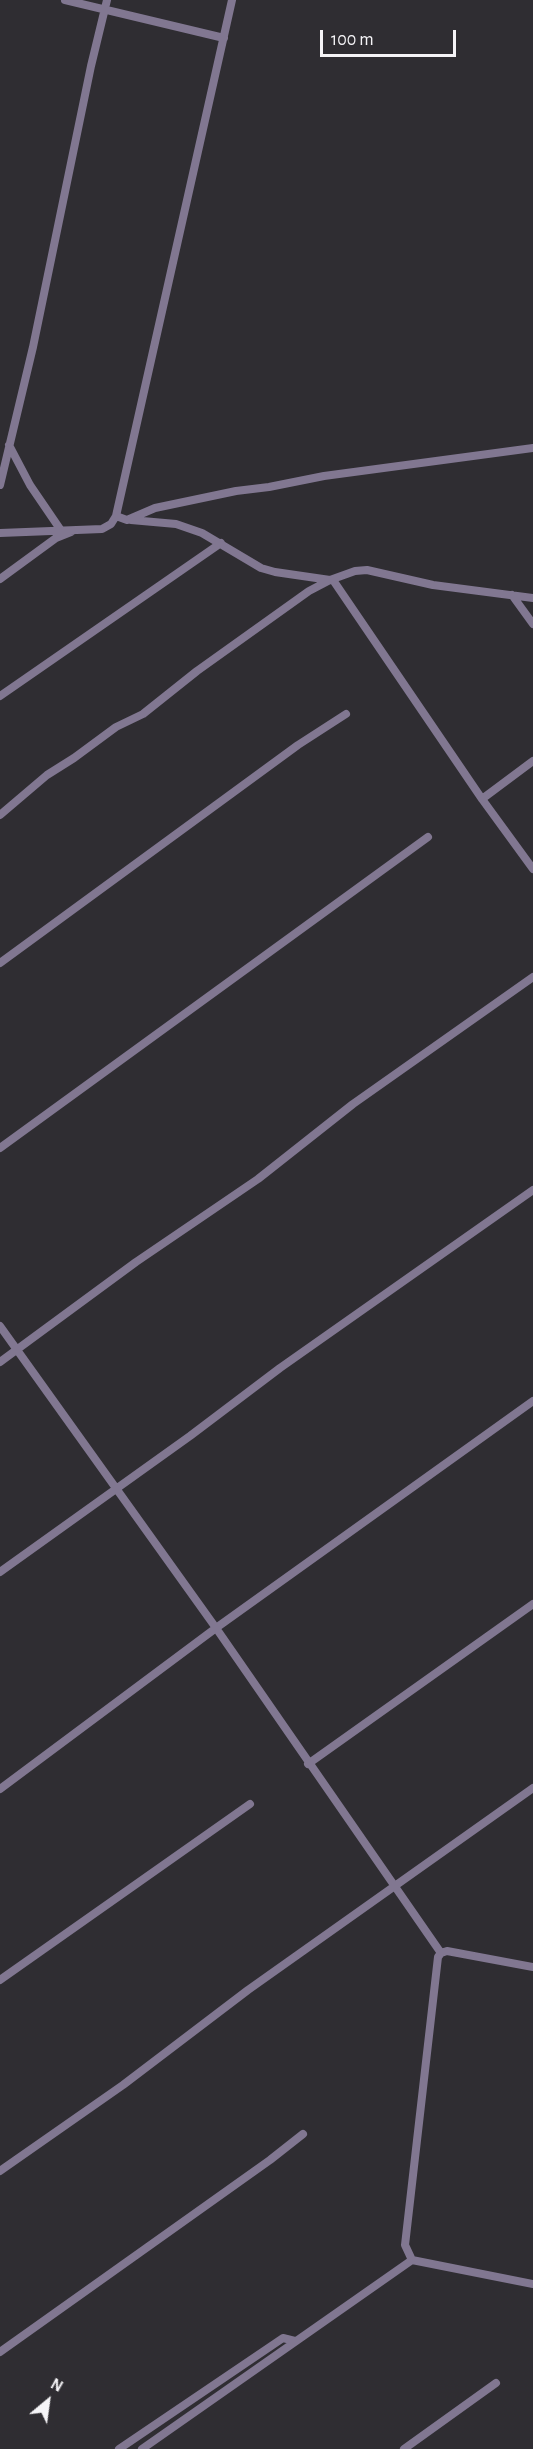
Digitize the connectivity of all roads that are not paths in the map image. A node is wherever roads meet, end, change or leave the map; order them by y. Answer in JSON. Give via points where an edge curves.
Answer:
{"nodes":[{"id":1,"x":65,"y":0,"type":"edge"},
{"id":2,"x":232,"y":0,"type":"edge"},
{"id":3,"x":106,"y":4,"type":"edge"},
{"id":4,"x":224,"y":38,"type":"junction"},
{"id":5,"x":8,"y":444,"type":"junction"},
{"id":6,"x":533,"y":448,"type":"edge"},
{"id":7,"x":0,"y":485,"type":"edge"},
{"id":8,"x":116,"y":516,"type":"junction"},
{"id":9,"x":127,"y":520,"type":"junction"},
{"id":10,"x":60,"y":529,"type":"junction"},
{"id":11,"x":75,"y":531,"type":"junction"},
{"id":12,"x":0,"y":533,"type":"edge"},
{"id":13,"x":221,"y":543,"type":"junction"},
{"id":14,"x":0,"y":579,"type":"edge"},
{"id":15,"x":332,"y":580,"type":"junction"},
{"id":16,"x":512,"y":595,"type":"junction"},
{"id":17,"x":533,"y":598,"type":"edge"},
{"id":18,"x":533,"y":624,"type":"edge"},
{"id":19,"x":0,"y":696,"type":"edge"},
{"id":20,"x":346,"y":714,"type":"dead end"},
{"id":21,"x":533,"y":760,"type":"edge"},
{"id":22,"x":482,"y":799,"type":"junction"},
{"id":23,"x":0,"y":815,"type":"edge"},
{"id":24,"x":428,"y":837,"type":"dead end"},
{"id":25,"x":533,"y":868,"type":"edge"},
{"id":26,"x":0,"y":963,"type":"edge"},
{"id":27,"x":533,"y":977,"type":"edge"},
{"id":28,"x":0,"y":1148,"type":"edge"},
{"id":29,"x":533,"y":1190,"type":"edge"},
{"id":30,"x":0,"y":1326,"type":"edge"},
{"id":31,"x":17,"y":1350,"type":"junction"},
{"id":32,"x":0,"y":1362,"type":"edge"},
{"id":33,"x":533,"y":1401,"type":"edge"},
{"id":34,"x":116,"y":1488,"type":"junction"},
{"id":35,"x":0,"y":1572,"type":"edge"},
{"id":36,"x":533,"y":1604,"type":"edge"},
{"id":37,"x":216,"y":1628,"type":"junction"},
{"id":38,"x":308,"y":1764,"type":"junction"},
{"id":39,"x":533,"y":1788,"type":"edge"},
{"id":40,"x":0,"y":1789,"type":"edge"},
{"id":41,"x":250,"y":1804,"type":"dead end"},
{"id":42,"x":395,"y":1886,"type":"junction"},
{"id":43,"x":441,"y":1953,"type":"junction"},
{"id":44,"x":533,"y":1967,"type":"edge"},
{"id":45,"x":0,"y":1980,"type":"edge"},
{"id":46,"x":303,"y":2134,"type":"dead end"},
{"id":47,"x":0,"y":2171,"type":"edge"},
{"id":48,"x":412,"y":2260,"type":"junction"},
{"id":49,"x":533,"y":2284,"type":"edge"},
{"id":50,"x":295,"y":2341,"type":"junction"},
{"id":51,"x":0,"y":2352,"type":"edge"},
{"id":52,"x":496,"y":2383,"type":"dead end"},
{"id":53,"x":123,"y":2448,"type":"edge"},
{"id":54,"x":142,"y":2449,"type":"edge"},
{"id":55,"x":404,"y":2449,"type":"edge"}],
"edges":[{"from":1,"to":3,"type":"street"},
{"from":2,"to":4,"type":"street"},
{"from":3,"to":4,"type":"street"},
{"from":3,"to":5,"type":"street","via":[[33,347]]},
{"from":4,"to":8,"type":"street"},
{"from":5,"to":7,"type":"street"},
{"from":5,"to":10,"type":"street"},
{"from":6,"to":9,"type":"street","via":[[236,491],[155,508]]},
{"from":8,"to":9,"type":"street"},
{"from":8,"to":11,"type":"street","via":[[107,527]]},
{"from":9,"to":13,"type":"street","via":[[176,524]]},
{"from":10,"to":11,"type":"street"},
{"from":10,"to":12,"type":"street"},
{"from":11,"to":14,"type":"street","via":[[56,538]]},
{"from":13,"to":15,"type":"street","via":[[268,570]]},
{"from":13,"to":19,"type":"street"},
{"from":15,"to":16,"type":"street","via":[[355,570],[367,570],[433,585]]},
{"from":15,"to":22,"type":"street"},
{"from":15,"to":23,"type":"street","via":[[309,591],[142,714],[116,726],[47,775]]},
{"from":16,"to":17,"type":"street"},
{"from":16,"to":18,"type":"street"},
{"from":20,"to":26,"type":"street"},
{"from":21,"to":22,"type":"street"},
{"from":22,"to":25,"type":"street"},
{"from":24,"to":28,"type":"street"},
{"from":27,"to":31,"type":"street"},
{"from":29,"to":34,"type":"street"},
{"from":30,"to":31,"type":"street"},
{"from":31,"to":32,"type":"street"},
{"from":31,"to":34,"type":"street"},
{"from":33,"to":37,"type":"street"},
{"from":34,"to":35,"type":"street"},
{"from":34,"to":37,"type":"street"},
{"from":36,"to":38,"type":"street"},
{"from":37,"to":38,"type":"street"},
{"from":37,"to":40,"type":"street"},
{"from":38,"to":42,"type":"street"},
{"from":39,"to":42,"type":"street"},
{"from":41,"to":45,"type":"street"},
{"from":42,"to":43,"type":"street"},
{"from":42,"to":47,"type":"street"},
{"from":43,"to":44,"type":"street"},
{"from":43,"to":48,"type":"street","via":[[405,2245]]},
{"from":46,"to":51,"type":"street"},
{"from":48,"to":49,"type":"street"},
{"from":48,"to":50,"type":"street"},
{"from":50,"to":53,"type":"street","via":[[283,2338]]},
{"from":50,"to":54,"type":"street"},
{"from":52,"to":55,"type":"street"}]}
